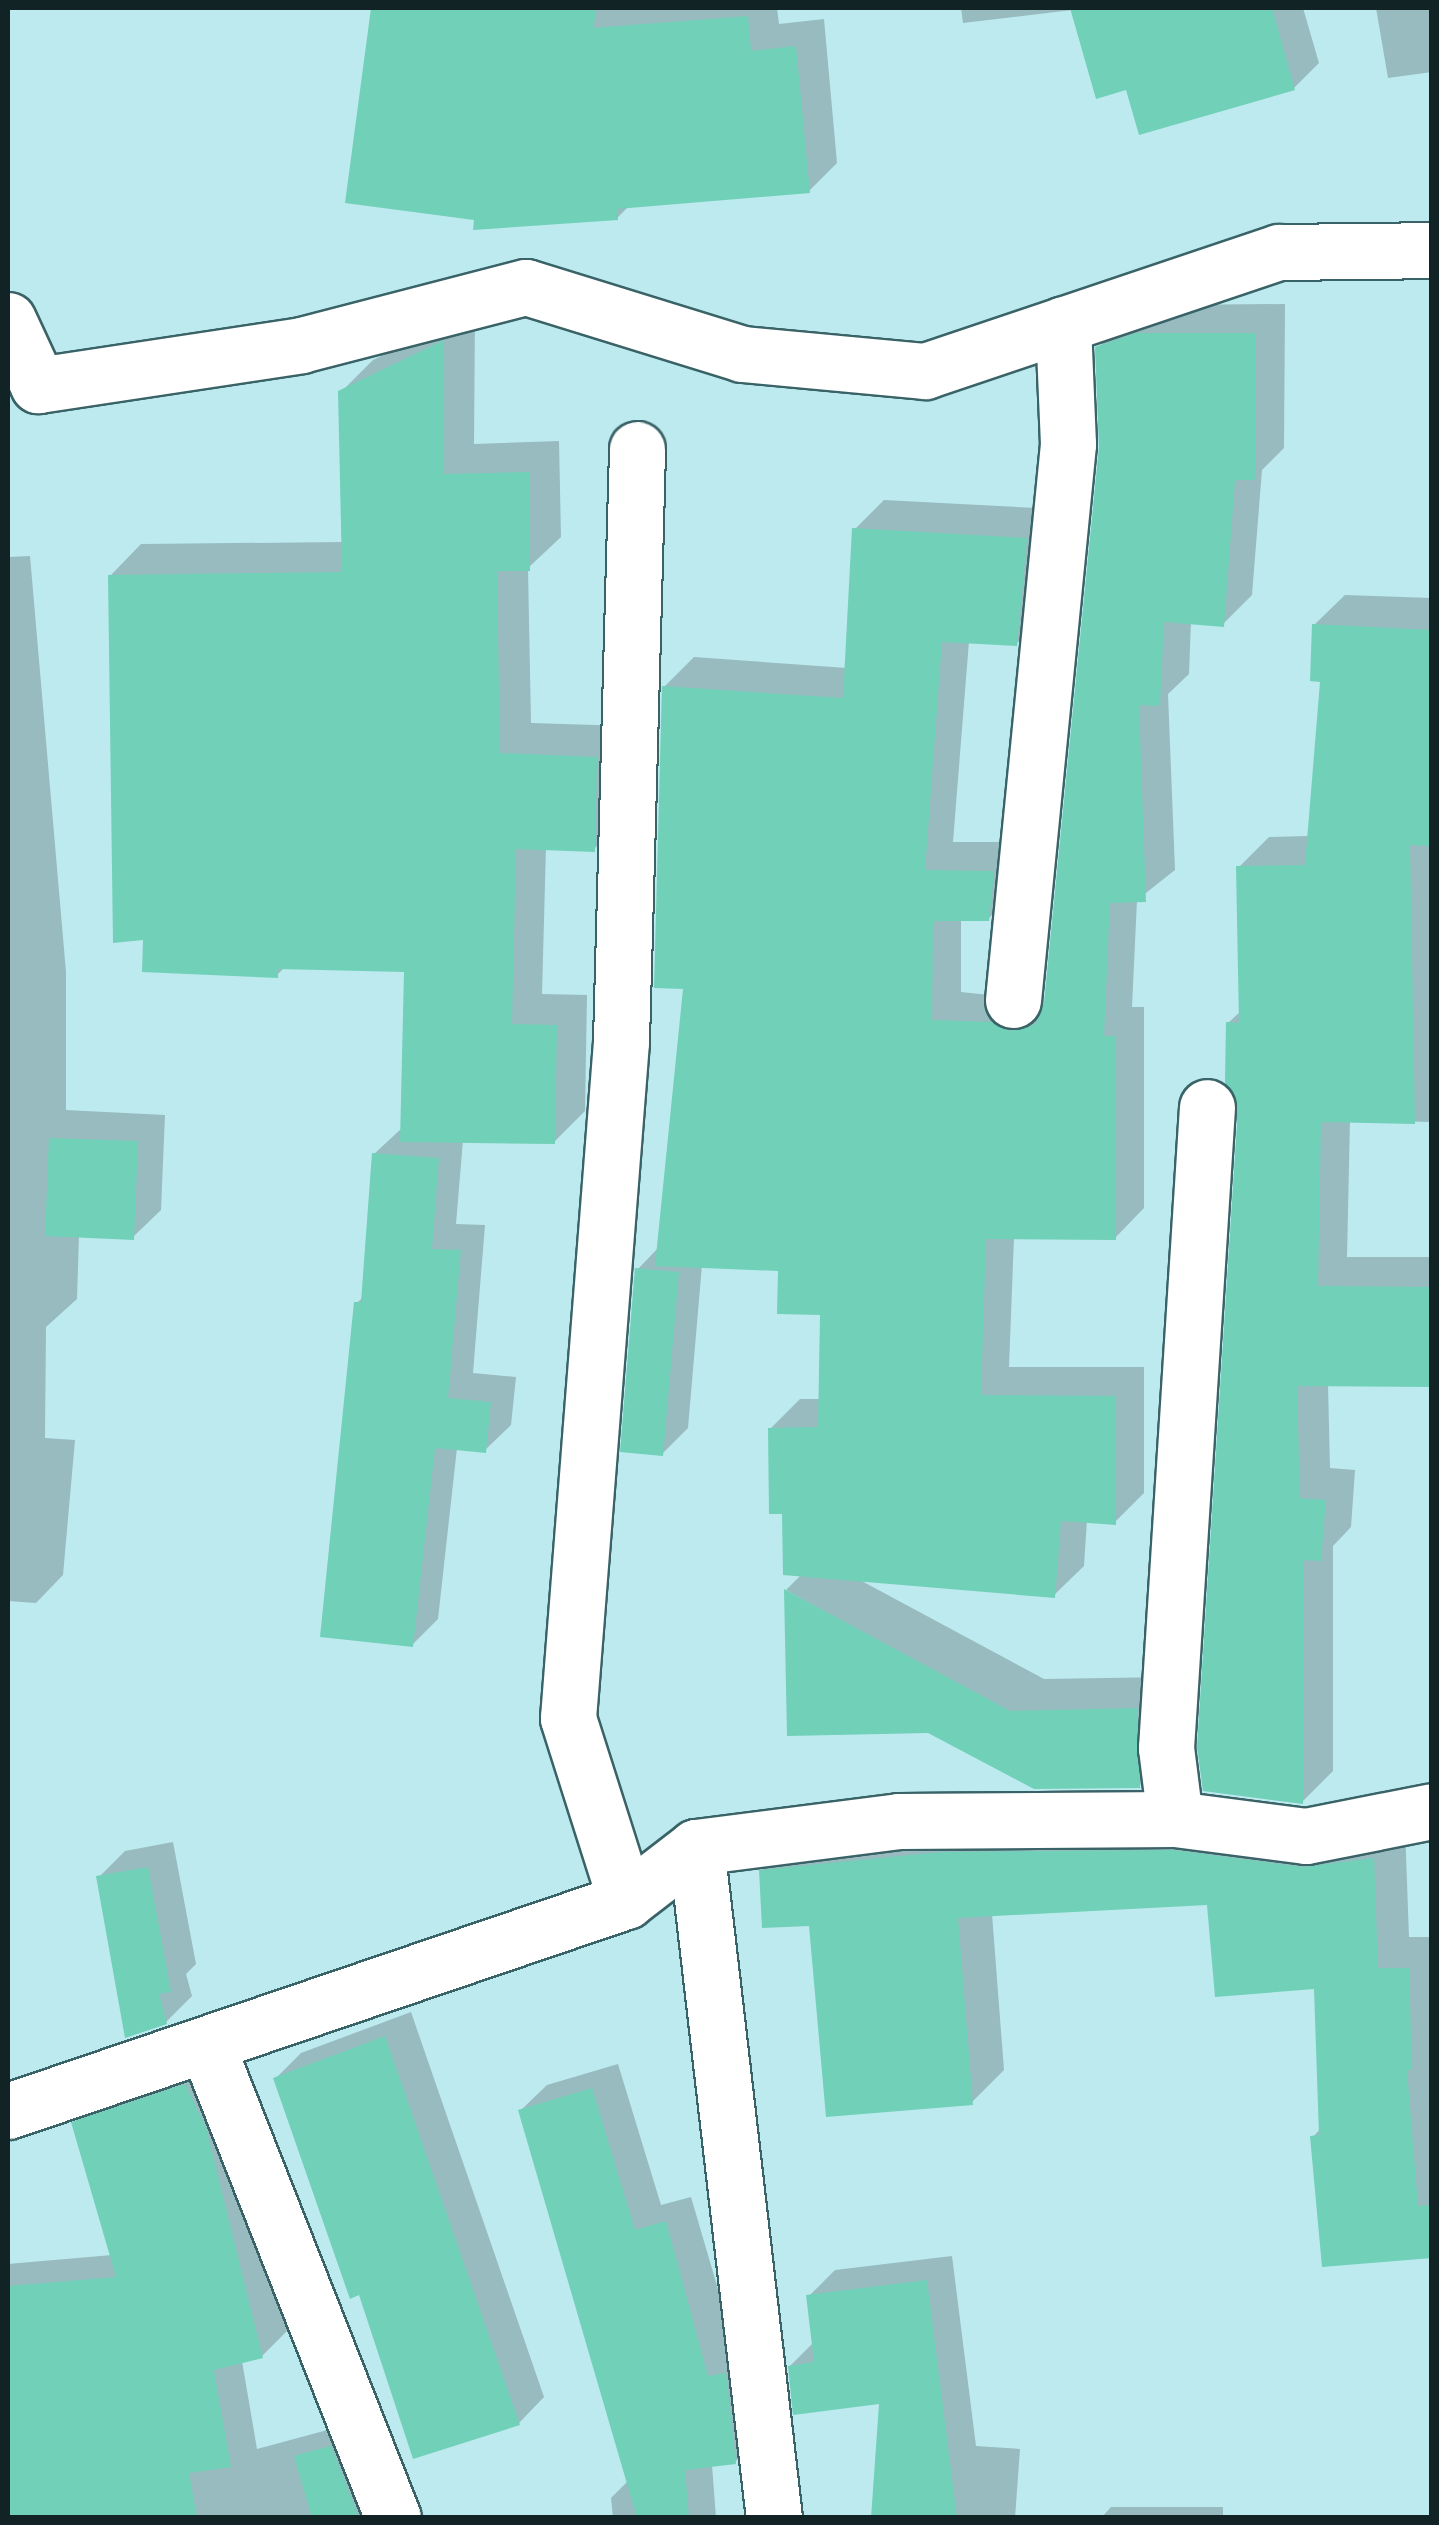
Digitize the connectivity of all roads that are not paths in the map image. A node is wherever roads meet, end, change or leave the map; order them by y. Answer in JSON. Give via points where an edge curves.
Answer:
{"nodes":[{"id":1,"x":1432,"y":250,"type":"edge"},
{"id":2,"x":8,"y":320,"type":"edge"},
{"id":3,"x":1063,"y":324,"type":"junction"},
{"id":4,"x":637,"y":450,"type":"dead end"},
{"id":5,"x":1012,"y":1000,"type":"dead end"},
{"id":6,"x":1207,"y":1107,"type":"dead end"},
{"id":7,"x":1432,"y":1811,"type":"edge"},
{"id":8,"x":1175,"y":1819,"type":"junction"},
{"id":9,"x":696,"y":1847,"type":"junction"},
{"id":10,"x":626,"y":1901,"type":"junction"},
{"id":11,"x":207,"y":2046,"type":"junction"},
{"id":12,"x":8,"y":2110,"type":"edge"},
{"id":13,"x":393,"y":2518,"type":"edge"},
{"id":14,"x":774,"y":2518,"type":"edge"}],
"edges":[{"from":1,"to":3,"type":"street","via":[[1279,252]]},
{"from":2,"to":3,"type":"street","via":[[38,385],[301,346],[526,288],[742,354],[925,370]]},
{"from":3,"to":5,"type":"street","via":[[1065,483]]},
{"from":4,"to":10,"type":"street","via":[[621,1041],[568,1718]]},
{"from":6,"to":8,"type":"street","via":[[1166,1748]]},
{"from":7,"to":8,"type":"street","via":[[1306,1836]]},
{"from":8,"to":9,"type":"street","via":[[899,1820]]},
{"from":9,"to":10,"type":"street"},
{"from":9,"to":14,"type":"street"},
{"from":10,"to":11,"type":"street"},
{"from":11,"to":12,"type":"street"},
{"from":11,"to":13,"type":"street"}]}
